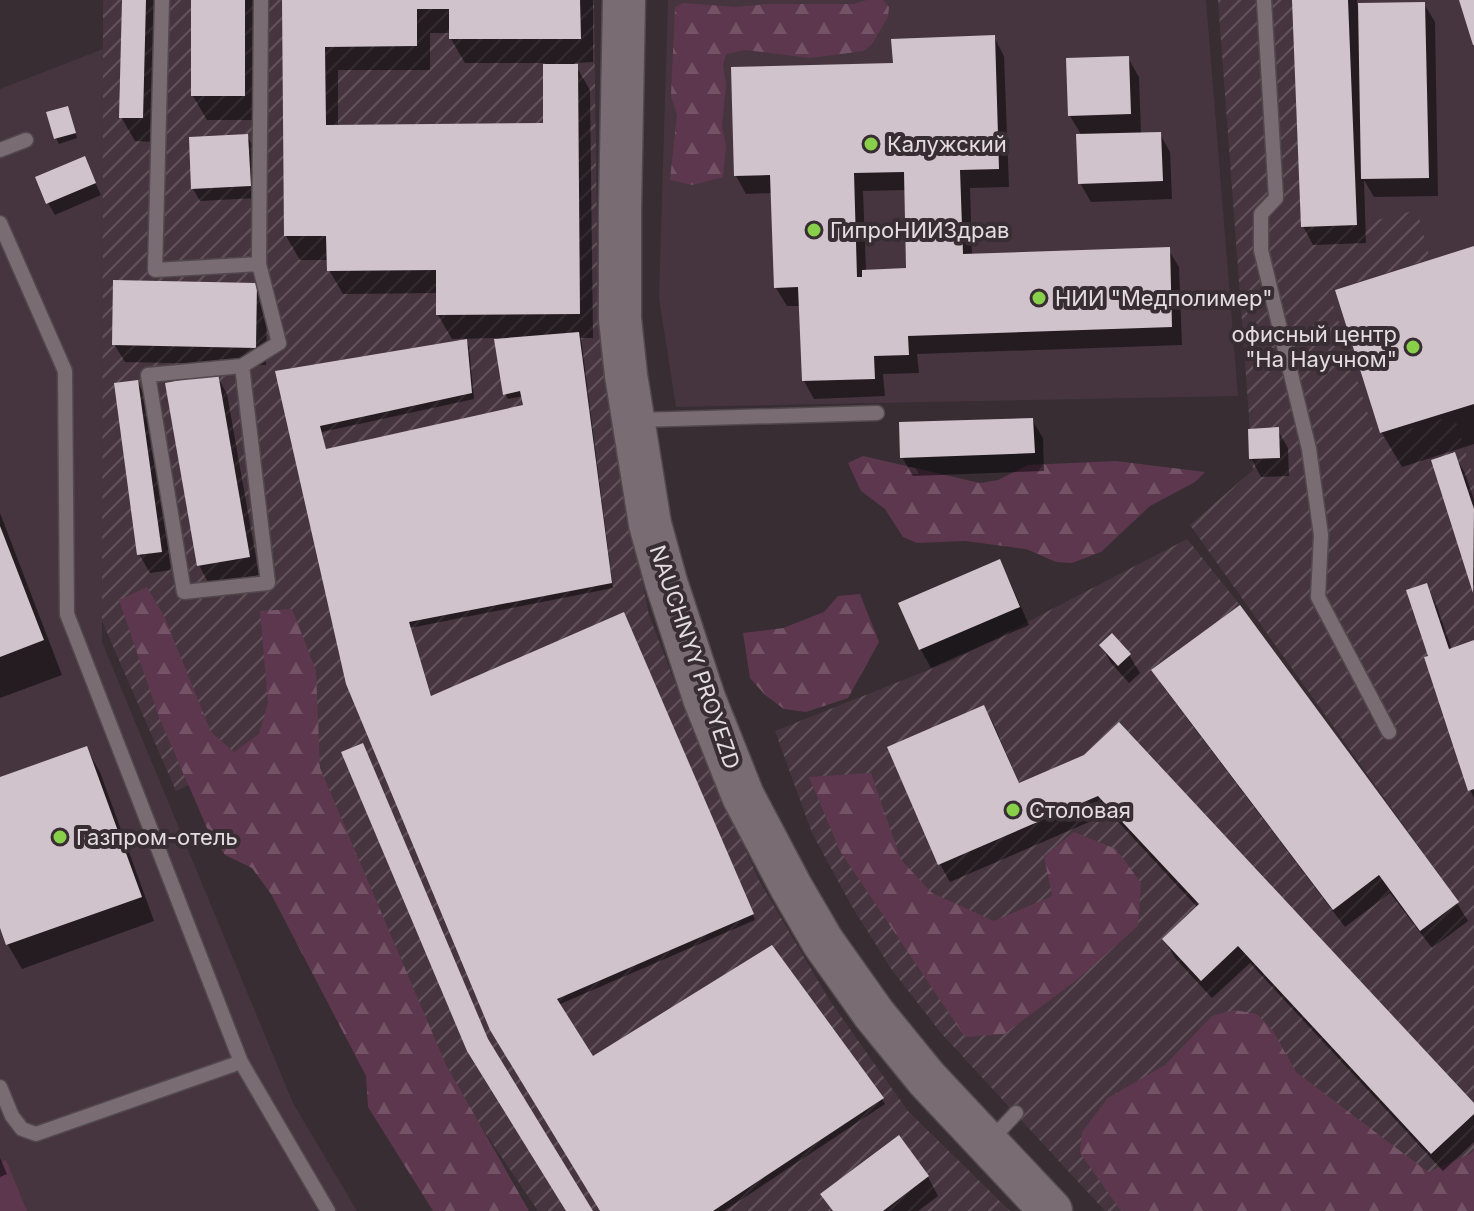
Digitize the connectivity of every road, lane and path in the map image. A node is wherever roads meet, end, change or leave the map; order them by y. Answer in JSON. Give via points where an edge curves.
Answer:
{"nodes":[{"id":1,"x":162,"y":0,"type":"edge"},
{"id":2,"x":261,"y":0,"type":"edge"},
{"id":3,"x":624,"y":0,"type":"edge"},
{"id":4,"x":1264,"y":0,"type":"edge"},
{"id":5,"x":26,"y":140,"type":"dead end"},
{"id":6,"x":0,"y":150,"type":"edge"},
{"id":7,"x":0,"y":223,"type":"edge"},
{"id":8,"x":259,"y":264,"type":"junction"},
{"id":9,"x":242,"y":366,"type":"junction"},
{"id":10,"x":877,"y":413,"type":"dead end"},
{"id":11,"x":634,"y":420,"type":"junction"},
{"id":12,"x":1389,"y":732,"type":"dead end"},
{"id":13,"x":241,"y":1062,"type":"junction"},
{"id":14,"x":0,"y":1087,"type":"edge"},
{"id":15,"x":1016,"y":1113,"type":"dead end"},
{"id":16,"x":987,"y":1144,"type":"junction"},
{"id":17,"x":328,"y":1211,"type":"edge"},
{"id":18,"x":1051,"y":1211,"type":"edge"}],
"edges":[{"from":1,"to":8,"type":"lane","via":[[155,270]]},
{"from":2,"to":8,"type":"lane"},
{"from":3,"to":11,"type":"street","name":"NAUCHNYY PROYEZD","via":[[620,319]]},
{"from":4,"to":12,"type":"lane","via":[[1276,198],[1261,214],[1261,250],[1309,449],[1321,535],[1318,597]]},
{"from":5,"to":6,"type":"lane"},
{"from":7,"to":13,"type":"lane","via":[[65,371],[67,614]]},
{"from":8,"to":9,"type":"lane","via":[[279,343]]},
{"from":9,"to":9,"type":"lane","via":[[268,583],[184,592],[148,375]]},
{"from":10,"to":11,"type":"lane"},
{"from":11,"to":16,"type":"street","name":"NAUCHNYY PROYEZD","via":[[650,524],[666,582],[743,796],[832,954],[927,1079]]},
{"from":13,"to":14,"type":"lane","via":[[36,1134],[22,1129],[12,1116]]},
{"from":13,"to":17,"type":"lane"},
{"from":15,"to":16,"type":"lane"},
{"from":16,"to":18,"type":"street","name":"NAUCHNYY PROYEZD"}]}
